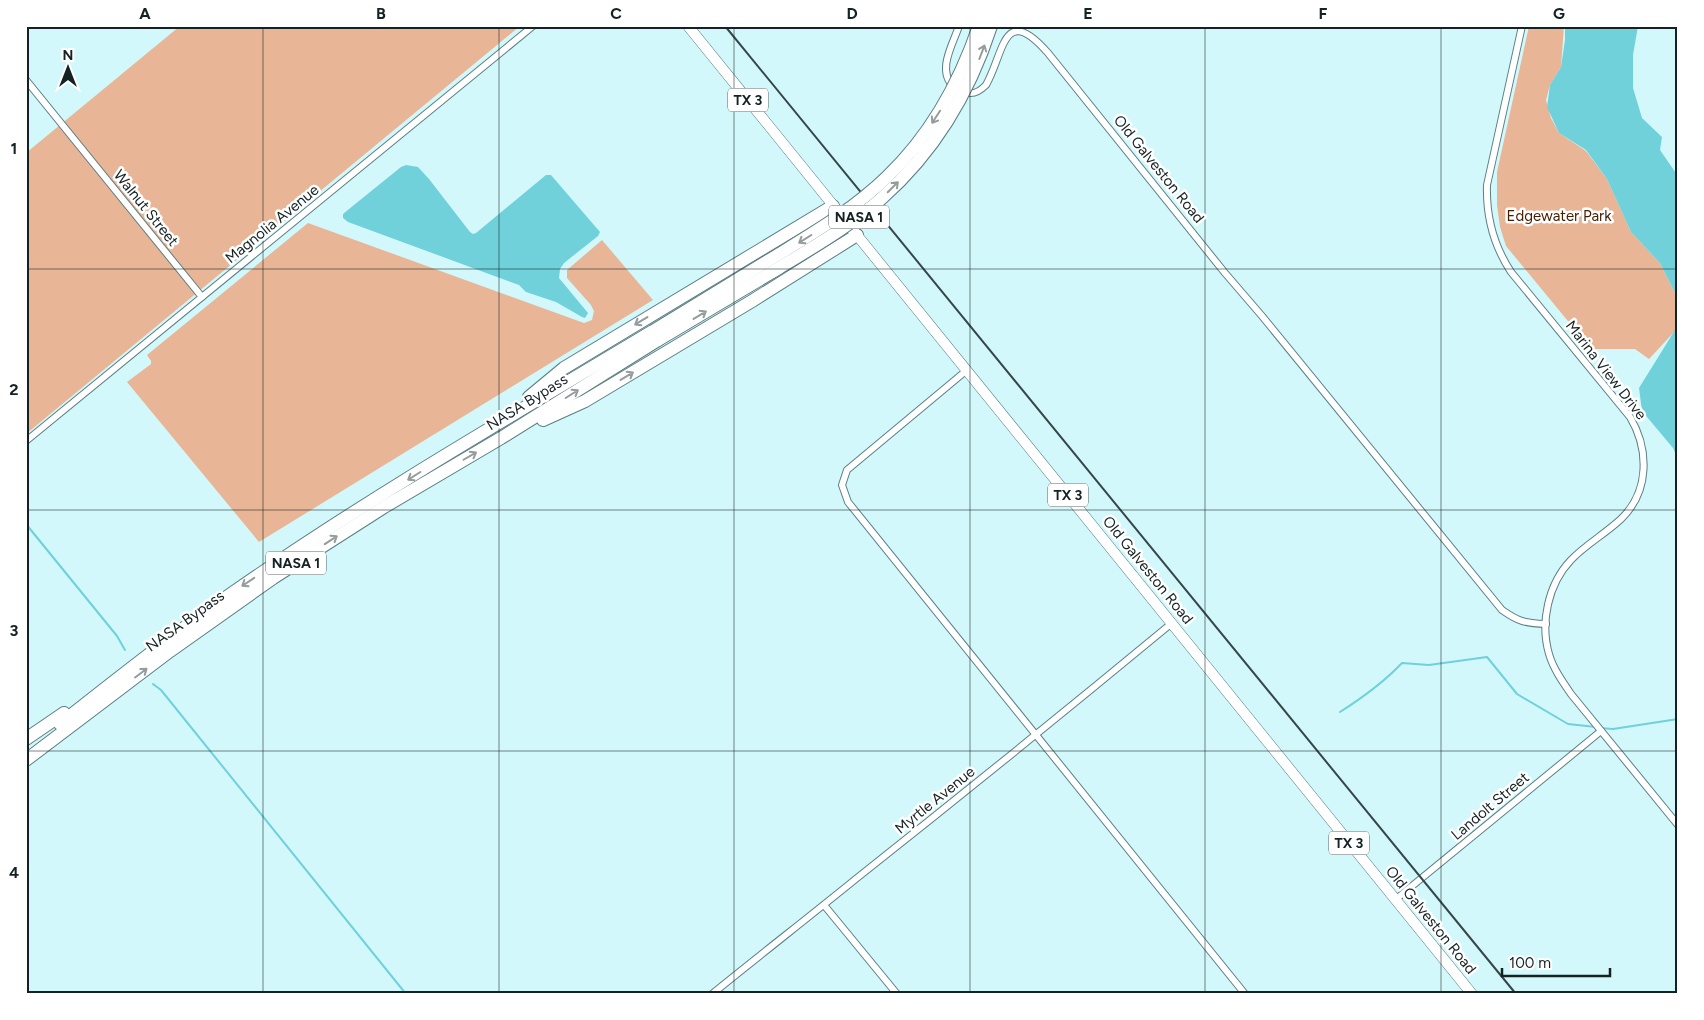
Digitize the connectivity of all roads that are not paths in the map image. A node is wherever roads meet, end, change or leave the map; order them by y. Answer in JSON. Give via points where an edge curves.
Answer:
{"nodes":[{"id":1,"x":533,"y":26,"type":"edge"},
{"id":2,"x":688,"y":26,"type":"edge"},
{"id":3,"x":959,"y":26,"type":"edge"},
{"id":4,"x":979,"y":26,"type":"edge"},
{"id":5,"x":991,"y":26,"type":"edge"},
{"id":6,"x":1522,"y":26,"type":"edge"},
{"id":7,"x":26,"y":80,"type":"edge"},
{"id":8,"x":833,"y":206,"type":"junction"},
{"id":9,"x":857,"y":234,"type":"junction"},
{"id":10,"x":726,"y":269,"type":"junction"},
{"id":11,"x":202,"y":297,"type":"junction"},
{"id":12,"x":752,"y":301,"type":"junction"},
{"id":13,"x":656,"y":336,"type":"junction"},
{"id":14,"x":967,"y":370,"type":"junction"},
{"id":15,"x":500,"y":422,"type":"junction"},
{"id":16,"x":501,"y":438,"type":"junction"},
{"id":17,"x":26,"y":440,"type":"edge"},
{"id":18,"x":1172,"y":623,"type":"junction"},
{"id":19,"x":1546,"y":624,"type":"junction"},
{"id":20,"x":130,"y":668,"type":"junction"},
{"id":21,"x":102,"y":704,"type":"junction"},
{"id":22,"x":1601,"y":731,"type":"junction"},
{"id":23,"x":1036,"y":735,"type":"junction"},
{"id":24,"x":26,"y":739,"type":"edge"},
{"id":25,"x":26,"y":750,"type":"edge"},
{"id":26,"x":26,"y":760,"type":"edge"},
{"id":27,"x":26,"y":768,"type":"edge"},
{"id":28,"x":1678,"y":825,"type":"edge"},
{"id":29,"x":1396,"y":900,"type":"junction"},
{"id":30,"x":824,"y":905,"type":"junction"},
{"id":31,"x":712,"y":994,"type":"edge"},
{"id":32,"x":897,"y":994,"type":"edge"},
{"id":33,"x":1245,"y":994,"type":"edge"},
{"id":34,"x":1472,"y":994,"type":"edge"}],
"edges":[{"from":1,"to":11,"type":"street","name":"Magnolia Avenue"},
{"from":2,"to":8,"type":"main road","name":"Old Galveston Road","number":"TX 3"},
{"from":3,"to":19,"type":"street","name":"Old Galveston Road","via":[[945,71],[949,82],[967,93],[982,90],[1009,35],[1022,31],[1033,37],[1502,610],[1517,620]]},
{"from":4,"to":13,"type":"highway","name":"NASA Bypass","number":"NASA 1","one_way":true,"bridge":true,"via":[[944,105],[914,148],[888,177],[831,222]]},
{"from":13,"to":5,"type":"highway","name":"NASA Bypass","number":"NASA 1","one_way":true,"bridge":true,"via":[[831,236],[889,192],[917,162],[950,117],[973,75]]},
{"from":6,"to":19,"type":"street","name":"Marina View Drive","via":[[1487,185],[1493,234],[1511,272],[1630,417],[1640,438],[1644,461],[1642,482],[1622,518],[1561,572],[1551,594]]},
{"from":7,"to":11,"type":"street","name":"Walnut Street"},
{"from":8,"to":9,"type":"main road","name":"Old Galveston Road","number":"TX 3"},
{"from":8,"to":10,"type":"highway"},
{"from":9,"to":12,"type":"highway"},
{"from":9,"to":14,"type":"main road","name":"Old Galveston Road","number":"TX 3"},
{"from":10,"to":12,"type":"highway","via":[[740,272],[748,279]]},
{"from":10,"to":15,"type":"highway","one_way":true,"via":[[564,368]]},
{"from":11,"to":17,"type":"street","name":"Magnolia Avenue"},
{"from":16,"to":12,"type":"highway","one_way":true,"via":[[585,402]]},
{"from":13,"to":15,"type":"highway","name":"NASA Bypass","number":"NASA 1"},
{"from":16,"to":13,"type":"highway","name":"NASA Bypass","number":"NASA 1","one_way":true},
{"from":14,"to":18,"type":"main road","name":"Old Galveston Road","number":"TX 3"},
{"from":14,"to":23,"type":"street","via":[[847,470],[842,485],[848,502]]},
{"from":15,"to":20,"type":"highway","name":"NASA Bypass","number":"NASA 1","one_way":true,"via":[[266,570]]},
{"from":21,"to":16,"type":"highway","name":"NASA Bypass","number":"NASA 1","one_way":true,"via":[[287,568]]},
{"from":18,"to":23,"type":"street","name":"Myrtle Avenue"},
{"from":18,"to":29,"type":"main road","name":"Old Galveston Road","number":"TX 3"},
{"from":19,"to":22,"type":"street","name":"Marina View Drive","via":[[1549,655],[1558,675]]},
{"from":20,"to":24,"type":"highway"},
{"from":20,"to":25,"type":"highway","name":"NASA Bypass","number":"NASA 1"},
{"from":21,"to":26,"type":"highway","name":"NASA Bypass","number":"NASA 1"},
{"from":21,"to":27,"type":"highway"},
{"from":22,"to":28,"type":"street"},
{"from":22,"to":29,"type":"street","name":"Landolt Street"},
{"from":23,"to":30,"type":"street","name":"Myrtle Avenue"},
{"from":23,"to":33,"type":"street"},
{"from":29,"to":34,"type":"main road","name":"Old Galveston Road","number":"TX 3"},
{"from":30,"to":31,"type":"street","name":"Myrtle Avenue"},
{"from":30,"to":32,"type":"street"}]}
